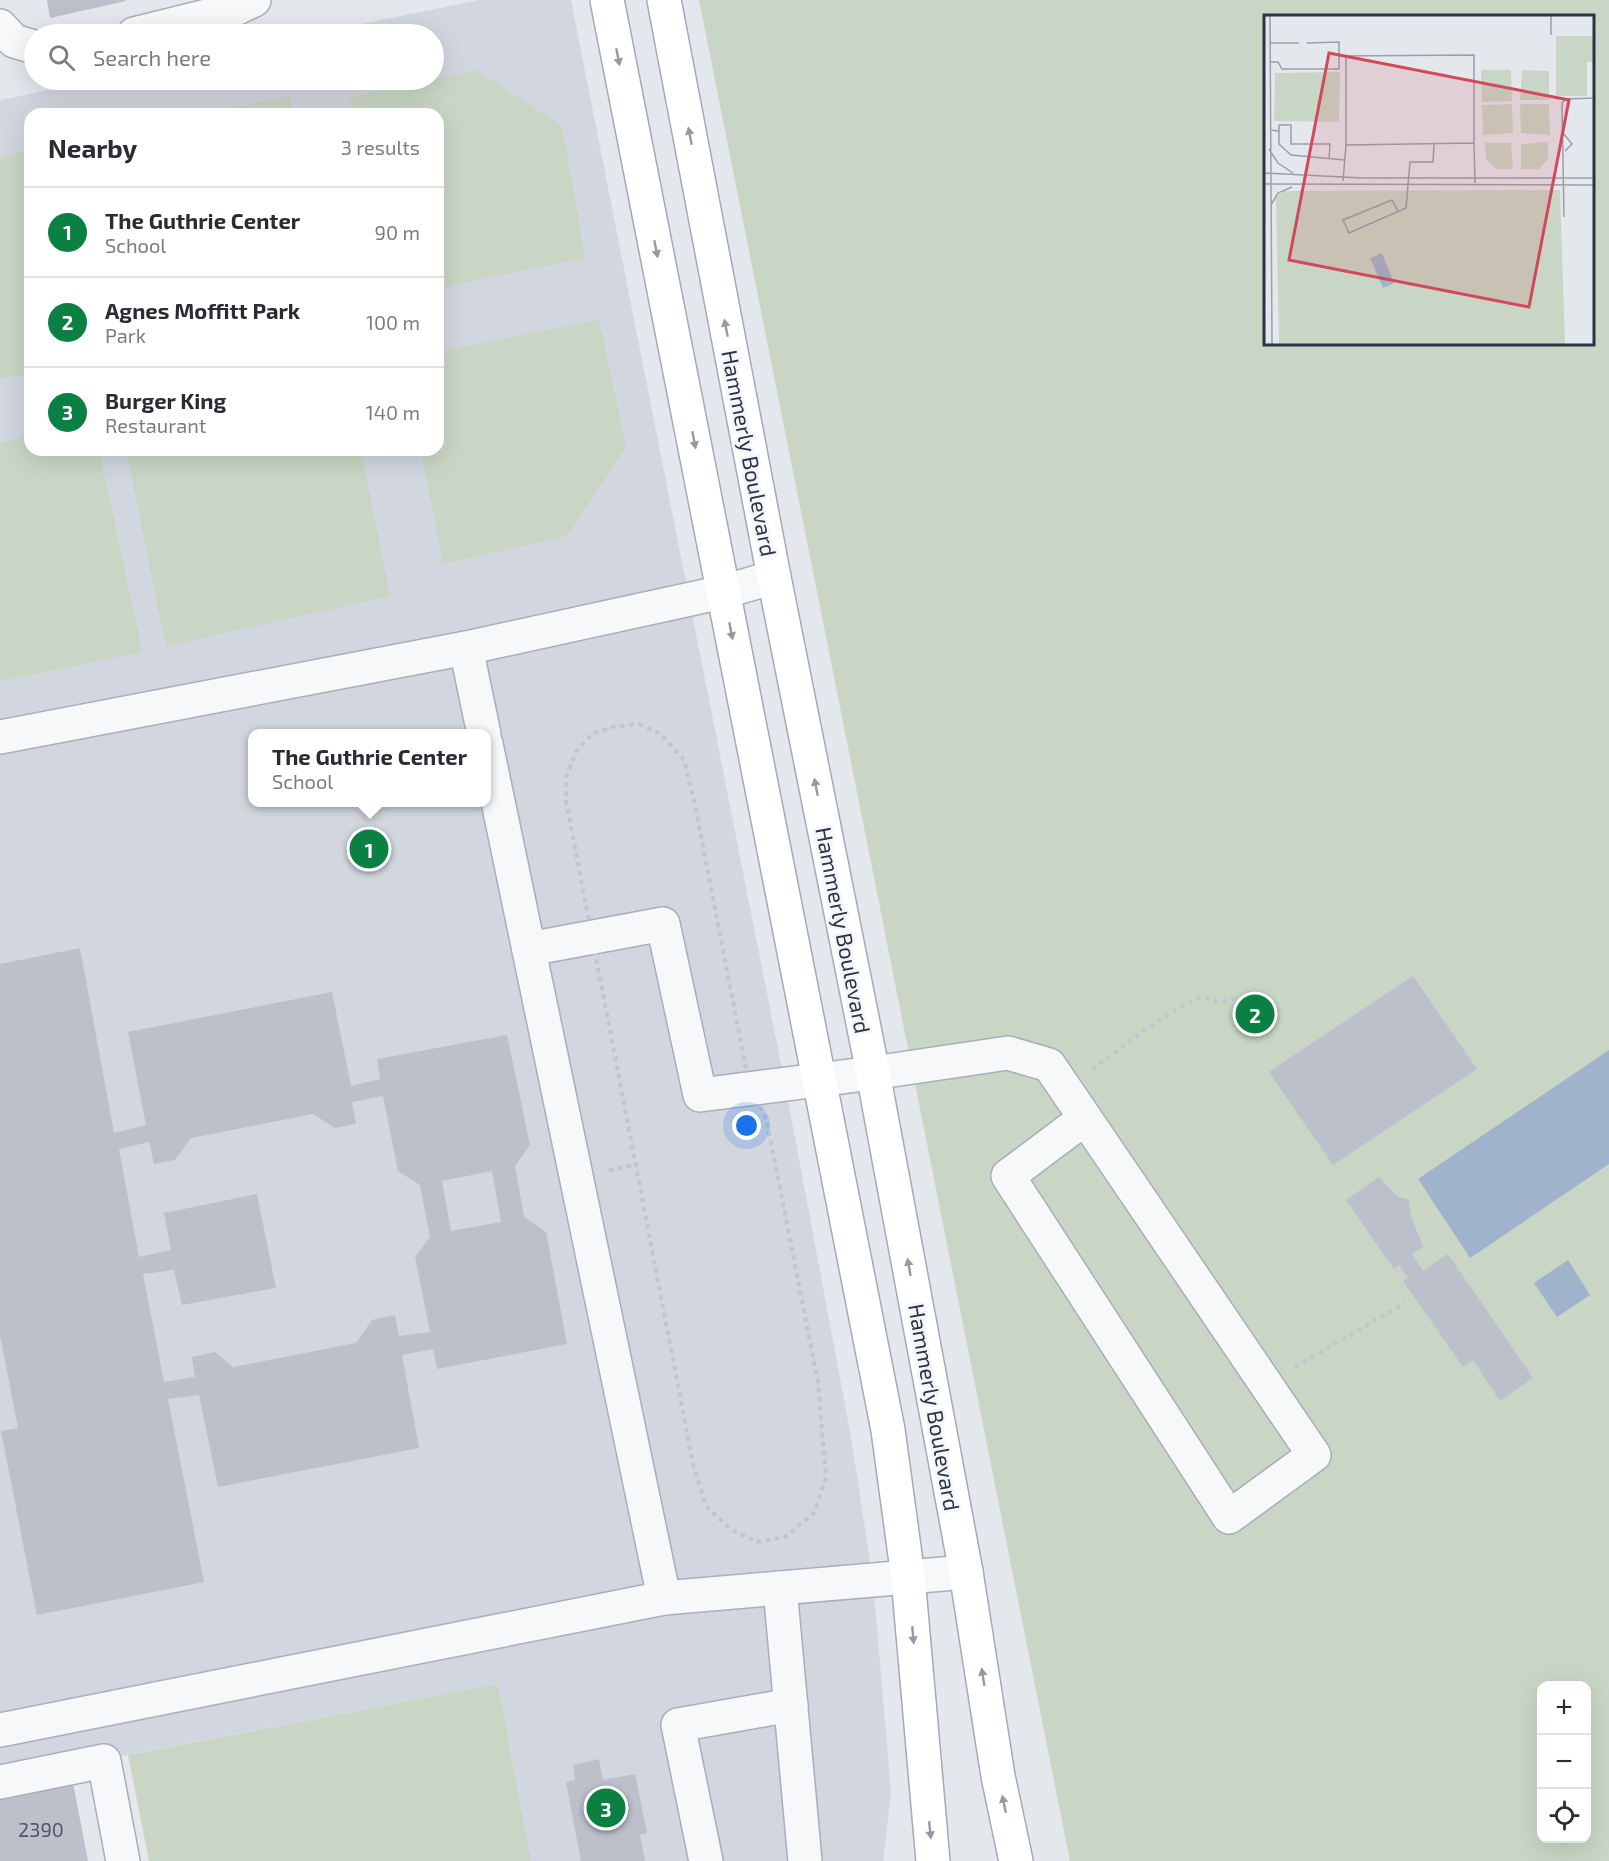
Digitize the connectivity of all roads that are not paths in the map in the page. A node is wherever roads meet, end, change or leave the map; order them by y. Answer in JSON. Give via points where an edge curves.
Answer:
{"nodes":[{"id":1,"x":254,"y":0,"type":"edge"},
{"id":2,"x":607,"y":0,"type":"edge"},
{"id":3,"x":664,"y":0,"type":"edge"},
{"id":4,"x":174,"y":24,"type":"edge"},
{"id":5,"x":0,"y":26,"type":"edge"},
{"id":6,"x":24,"y":44,"type":"edge"},
{"id":7,"x":774,"y":577,"type":"junction"},
{"id":8,"x":723,"y":592,"type":"junction"},
{"id":9,"x":466,"y":648,"type":"junction"},
{"id":10,"x":483,"y":729,"type":"edge"},
{"id":11,"x":0,"y":737,"type":"edge"},
{"id":12,"x":491,"y":768,"type":"edge"},
{"id":13,"x":529,"y":949,"type":"junction"},
{"id":14,"x":873,"y":1073,"type":"junction"},
{"id":15,"x":819,"y":1079,"type":"junction"},
{"id":16,"x":1084,"y":1119,"type":"junction"},
{"id":17,"x":966,"y":1572,"type":"junction"},
{"id":18,"x":908,"y":1577,"type":"junction"},
{"id":19,"x":780,"y":1588,"type":"junction"},
{"id":20,"x":664,"y":1598,"type":"junction"},
{"id":21,"x":791,"y":1705,"type":"junction"},
{"id":22,"x":0,"y":1730,"type":"edge"},
{"id":23,"x":0,"y":1747,"type":"edge"},
{"id":24,"x":3,"y":1782,"type":"edge"},
{"id":25,"x":123,"y":1861,"type":"edge"},
{"id":26,"x":706,"y":1861,"type":"edge"},
{"id":27,"x":805,"y":1861,"type":"edge"},
{"id":28,"x":933,"y":1861,"type":"edge"},
{"id":29,"x":1016,"y":1861,"type":"edge"}],
"edges":[{"from":1,"to":4,"type":"lane","via":[[235,9]]},
{"from":2,"to":8,"type":"main road","one_way":true},
{"from":7,"to":3,"type":"main road","name":"Hammerly Boulevard","one_way":true},
{"from":5,"to":6,"type":"lane","via":[[14,41]]},
{"from":7,"to":8,"type":"lane"},
{"from":14,"to":7,"type":"main road","name":"Hammerly Boulevard","one_way":true},
{"from":8,"to":9,"type":"lane"},
{"from":8,"to":15,"type":"main road","one_way":true},
{"from":9,"to":10,"type":"lane"},
{"from":9,"to":11,"type":"lane"},
{"from":12,"to":13,"type":"lane"},
{"from":13,"to":15,"type":"lane","via":[[663,924],[700,1095]]},
{"from":13,"to":20,"type":"lane"},
{"from":14,"to":15,"type":"lane"},
{"from":14,"to":16,"type":"lane","via":[[1008,1053],[1049,1065]]},
{"from":17,"to":14,"type":"main road","name":"Hammerly Boulevard","one_way":true},
{"from":15,"to":18,"type":"main road","via":[[888,1430]]},
{"from":16,"to":16,"type":"lane","via":[[1314,1455],[1229,1517],[1008,1176]]},
{"from":17,"to":18,"type":"lane"},
{"from":29,"to":17,"type":"main road","name":"Hammerly Boulevard","one_way":true,"via":[[998,1776]]},
{"from":18,"to":19,"type":"lane"},
{"from":18,"to":28,"type":"main road","one_way":true},
{"from":19,"to":20,"type":"lane"},
{"from":19,"to":21,"type":"lane"},
{"from":20,"to":22,"type":"lane"},
{"from":21,"to":26,"type":"lane","via":[[678,1725]]},
{"from":21,"to":27,"type":"lane"},
{"from":23,"to":24,"type":"lane"},
{"from":24,"to":25,"type":"lane","via":[[104,1761]]}]}
